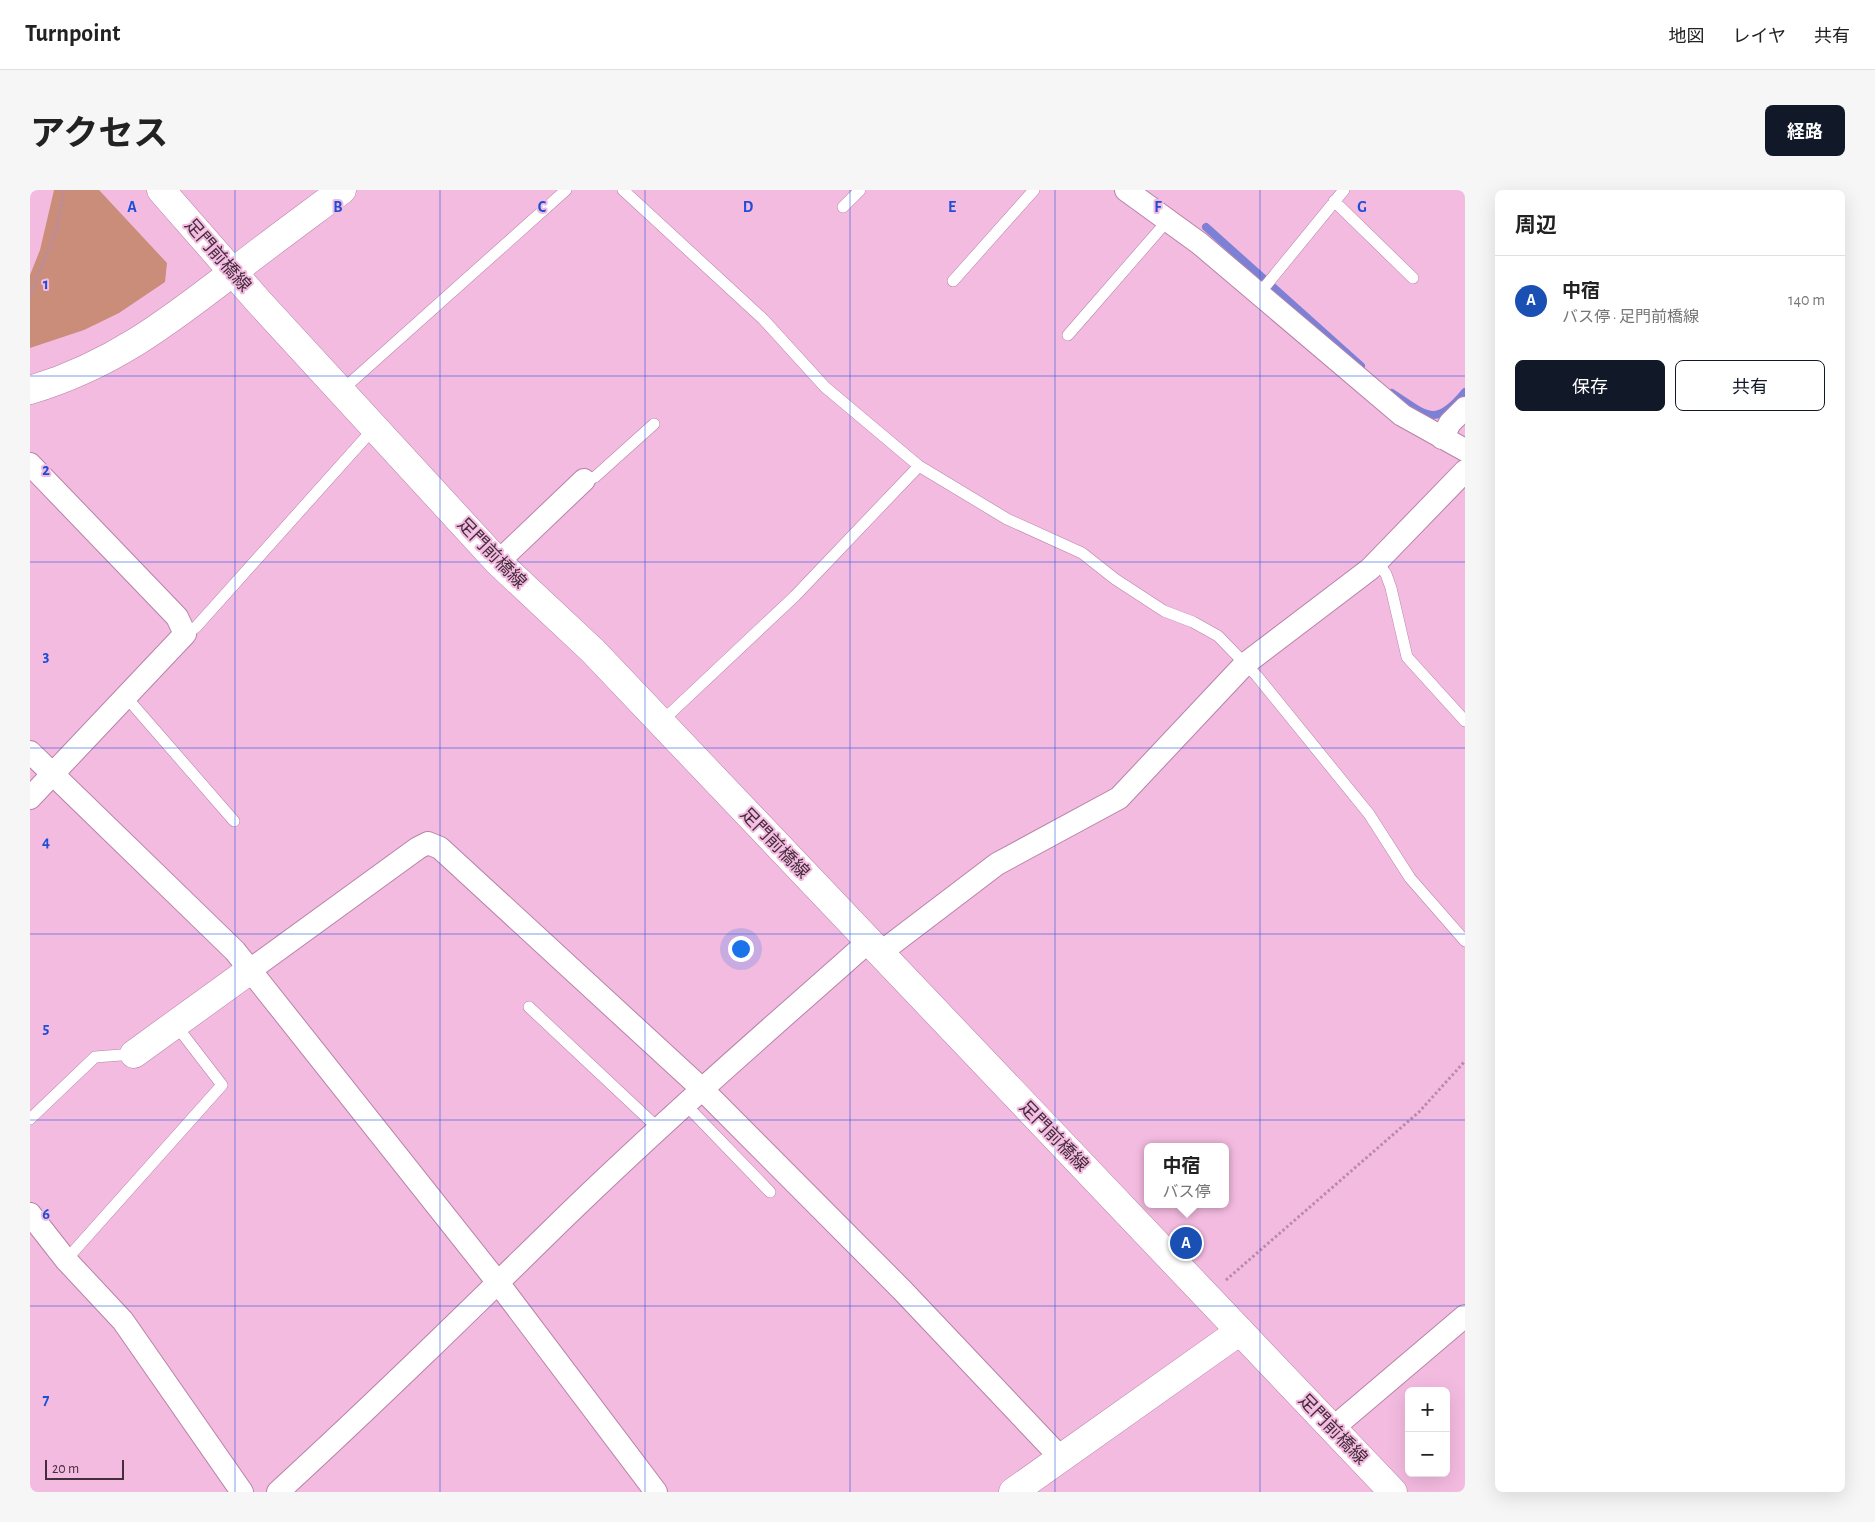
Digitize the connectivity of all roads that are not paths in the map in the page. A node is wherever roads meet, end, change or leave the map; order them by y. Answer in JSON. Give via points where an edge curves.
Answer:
{"nodes":[{"id":1,"x":161,"y":190,"type":"edge"},
{"id":2,"x":342,"y":190,"type":"edge"},
{"id":3,"x":566,"y":190,"type":"edge"},
{"id":4,"x":623,"y":190,"type":"edge"},
{"id":5,"x":860,"y":190,"type":"edge"},
{"id":6,"x":1034,"y":190,"type":"edge"},
{"id":7,"x":1126,"y":190,"type":"edge"},
{"id":8,"x":1344,"y":190,"type":"edge"},
{"id":9,"x":1334,"y":201,"type":"junction"},
{"id":10,"x":843,"y":207,"type":"dead end"},
{"id":11,"x":1168,"y":220,"type":"junction"},
{"id":12,"x":233,"y":272,"type":"junction"},
{"id":13,"x":1413,"y":278,"type":"dead end"},
{"id":14,"x":953,"y":281,"type":"dead end"},
{"id":15,"x":1259,"y":294,"type":"junction"},
{"id":16,"x":1068,"y":335,"type":"dead end"},
{"id":17,"x":30,"y":390,"type":"edge"},
{"id":18,"x":341,"y":391,"type":"junction"},
{"id":19,"x":1465,"y":408,"type":"edge"},
{"id":20,"x":654,"y":424,"type":"dead end"},
{"id":21,"x":375,"y":427,"type":"junction"},
{"id":22,"x":1442,"y":438,"type":"junction"},
{"id":23,"x":1465,"y":450,"type":"edge"},
{"id":24,"x":30,"y":464,"type":"edge"},
{"id":25,"x":918,"y":466,"type":"junction"},
{"id":26,"x":1465,"y":471,"type":"edge"},
{"id":27,"x":584,"y":480,"type":"joint"},
{"id":28,"x":498,"y":562,"type":"junction"},
{"id":29,"x":1377,"y":562,"type":"junction"},
{"id":30,"x":185,"y":634,"type":"junction"},
{"id":31,"x":1245,"y":664,"type":"junction"},
{"id":32,"x":127,"y":698,"type":"junction"},
{"id":33,"x":1465,"y":721,"type":"edge"},
{"id":34,"x":660,"y":722,"type":"junction"},
{"id":35,"x":30,"y":752,"type":"edge"},
{"id":36,"x":53,"y":775,"type":"junction"},
{"id":37,"x":30,"y":798,"type":"edge"},
{"id":38,"x":234,"y":821,"type":"dead end"},
{"id":39,"x":1465,"y":941,"type":"edge"},
{"id":40,"x":874,"y":947,"type":"junction"},
{"id":41,"x":250,"y":970,"type":"junction"},
{"id":42,"x":529,"y":1007,"type":"dead end"},
{"id":43,"x":175,"y":1024,"type":"junction"},
{"id":44,"x":134,"y":1054,"type":"joint"},
{"id":45,"x":702,"y":1089,"type":"junction"},
{"id":46,"x":686,"y":1104,"type":"junction"},
{"id":47,"x":30,"y":1118,"type":"edge"},
{"id":48,"x":659,"y":1129,"type":"junction"},
{"id":49,"x":770,"y":1192,"type":"dead end"},
{"id":50,"x":30,"y":1214,"type":"edge"},
{"id":51,"x":66,"y":1260,"type":"junction"},
{"id":52,"x":498,"y":1284,"type":"junction"},
{"id":53,"x":1465,"y":1316,"type":"edge"},
{"id":54,"x":1240,"y":1331,"type":"junction"},
{"id":55,"x":1333,"y":1428,"type":"junction"},
{"id":56,"x":1062,"y":1458,"type":"junction"},
{"id":57,"x":242,"y":1492,"type":"edge"},
{"id":58,"x":278,"y":1492,"type":"edge"},
{"id":59,"x":656,"y":1492,"type":"edge"},
{"id":60,"x":1013,"y":1492,"type":"edge"},
{"id":61,"x":1393,"y":1492,"type":"edge"}],
"edges":[{"from":1,"to":12,"type":"main road","name":"足門前橋線"},
{"from":2,"to":12,"type":"main road"},
{"from":3,"to":18,"type":"lane"},
{"from":4,"to":25,"type":"lane","via":[[763,319],[825,388]]},
{"from":5,"to":10,"type":"lane"},
{"from":6,"to":14,"type":"lane"},
{"from":7,"to":11,"type":"street"},
{"from":8,"to":9,"type":"lane"},
{"from":9,"to":13,"type":"lane"},
{"from":9,"to":15,"type":"lane"},
{"from":11,"to":15,"type":"street"},
{"from":11,"to":16,"type":"lane"},
{"from":12,"to":17,"type":"main road","via":[[126,350],[90,368]]},
{"from":12,"to":18,"type":"main road","name":"足門前橋線"},
{"from":15,"to":22,"type":"street","via":[[1402,415]]},
{"from":18,"to":21,"type":"main road","name":"足門前橋線"},
{"from":19,"to":22,"type":"street"},
{"from":20,"to":27,"type":"lane","via":[[595,476]]},
{"from":21,"to":28,"type":"main road","name":"足門前橋線"},
{"from":21,"to":30,"type":"lane","via":[[196,627]]},
{"from":22,"to":23,"type":"street"},
{"from":24,"to":30,"type":"street","via":[[177,617]]},
{"from":25,"to":31,"type":"lane","via":[[1007,519],[1082,553],[1115,579],[1164,610],[1218,636]]},
{"from":25,"to":34,"type":"lane","via":[[795,596]]},
{"from":26,"to":29,"type":"street"},
{"from":27,"to":28,"type":"street"},
{"from":28,"to":34,"type":"main road","name":"足門前橋線"},
{"from":29,"to":31,"type":"street"},
{"from":29,"to":33,"type":"lane","via":[[1391,588],[1407,657]]},
{"from":30,"to":32,"type":"street"},
{"from":31,"to":39,"type":"lane","via":[[1369,814],[1410,878]]},
{"from":31,"to":40,"type":"street","via":[[1119,798],[998,864]]},
{"from":32,"to":36,"type":"street"},
{"from":32,"to":38,"type":"lane"},
{"from":34,"to":40,"type":"main road","name":"足門前橋線"},
{"from":35,"to":36,"type":"street"},
{"from":36,"to":37,"type":"street"},
{"from":36,"to":41,"type":"street"},
{"from":40,"to":45,"type":"street"},
{"from":40,"to":54,"type":"main road","name":"足門前橋線"},
{"from":41,"to":43,"type":"main road"},
{"from":41,"to":45,"type":"street","via":[[418,848],[428,844],[440,848]]},
{"from":41,"to":52,"type":"street"},
{"from":42,"to":48,"type":"lane"},
{"from":43,"to":44,"type":"main road"},
{"from":43,"to":51,"type":"lane","via":[[222,1085]]},
{"from":44,"to":47,"type":"lane","via":[[95,1057]]},
{"from":45,"to":46,"type":"street"},
{"from":45,"to":56,"type":"street"},
{"from":46,"to":48,"type":"street"},
{"from":46,"to":49,"type":"lane"},
{"from":48,"to":52,"type":"street"},
{"from":50,"to":51,"type":"street"},
{"from":51,"to":57,"type":"street","via":[[123,1321]]},
{"from":52,"to":58,"type":"street"},
{"from":52,"to":59,"type":"street"},
{"from":53,"to":55,"type":"street"},
{"from":54,"to":55,"type":"main road","name":"足門前橋線"},
{"from":54,"to":56,"type":"main road"},
{"from":55,"to":61,"type":"main road","name":"足門前橋線"},
{"from":56,"to":60,"type":"main road"}]}
